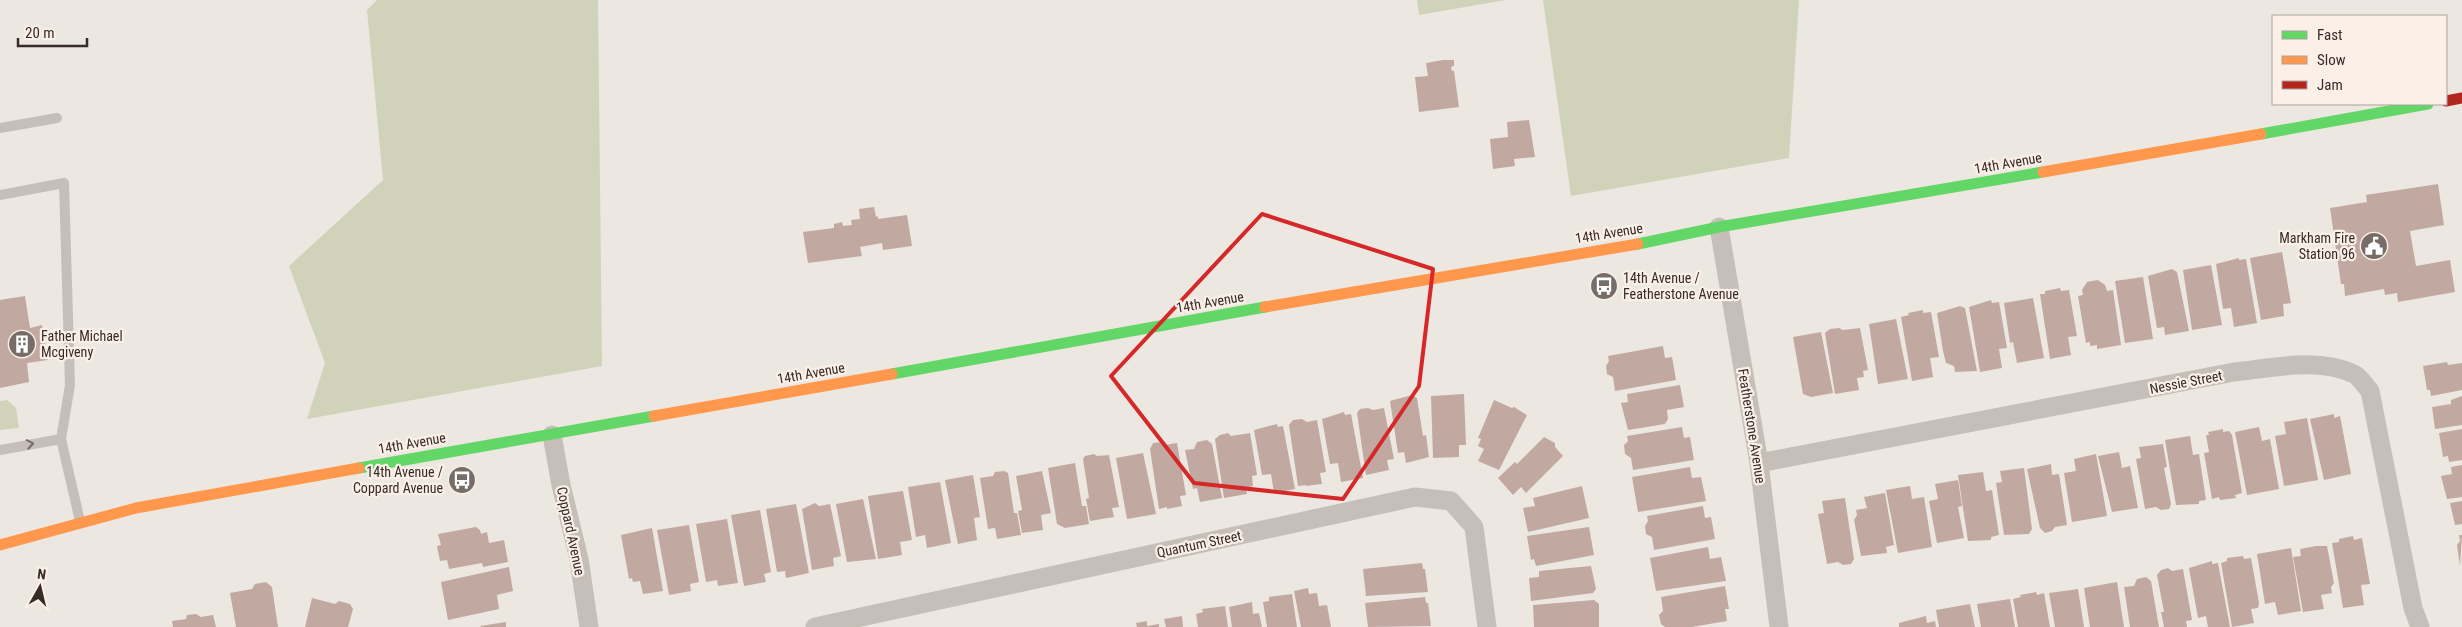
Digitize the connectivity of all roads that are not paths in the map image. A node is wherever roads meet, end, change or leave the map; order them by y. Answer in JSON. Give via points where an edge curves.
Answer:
{"nodes":[{"id":1,"x":2462,"y":98,"type":"edge"},
{"id":2,"x":2447,"y":100,"type":"edge"},
{"id":3,"x":2422,"y":105,"type":"edge"},
{"id":4,"x":56,"y":118,"type":"dead end"},
{"id":5,"x":0,"y":128,"type":"edge"},
{"id":6,"x":0,"y":195,"type":"edge"},
{"id":7,"x":1719,"y":227,"type":"junction"},
{"id":8,"x":552,"y":435,"type":"junction"},
{"id":9,"x":61,"y":439,"type":"junction"},
{"id":10,"x":0,"y":450,"type":"edge"},
{"id":11,"x":1759,"y":463,"type":"junction"},
{"id":12,"x":80,"y":523,"type":"junction"},
{"id":13,"x":0,"y":546,"type":"edge"},
{"id":14,"x":876,"y":621,"type":"edge"},
{"id":15,"x":588,"y":627,"type":"edge"},
{"id":16,"x":815,"y":627,"type":"edge"},
{"id":17,"x":1487,"y":627,"type":"edge"},
{"id":18,"x":1779,"y":627,"type":"edge"},
{"id":19,"x":2420,"y":627,"type":"edge"}],
"edges":[{"from":1,"to":2,"type":"main road"},
{"from":3,"to":7,"type":"main road","name":"14th Avenue"},
{"from":4,"to":5,"type":"lane"},
{"from":6,"to":9,"type":"lane","via":[[64,183],[70,385]]},
{"from":7,"to":8,"type":"main road","name":"14th Avenue","via":[[1644,243]]},
{"from":7,"to":11,"type":"street","name":"Featherstone Avenue"},
{"from":8,"to":12,"type":"main road","name":"14th Avenue","via":[[136,508]]},
{"from":8,"to":15,"type":"street","name":"Coppard Avenue","via":[[579,559]]},
{"from":10,"to":9,"type":"lane","one_way":true},
{"from":9,"to":12,"type":"lane"},
{"from":11,"to":18,"type":"street","name":"Featherstone Avenue"},
{"from":11,"to":19,"type":"street","name":"Nessie Street","via":[[2234,372],[2294,365],[2328,367],[2355,375],[2370,391],[2413,608]]},
{"from":12,"to":13,"type":"main road","name":"14th Avenue"},
{"from":14,"to":16,"type":"street","name":"Quantum Street"},
{"from":14,"to":17,"type":"street","name":"Quantum Street","via":[[1415,497],[1451,502],[1474,527]]}]}
